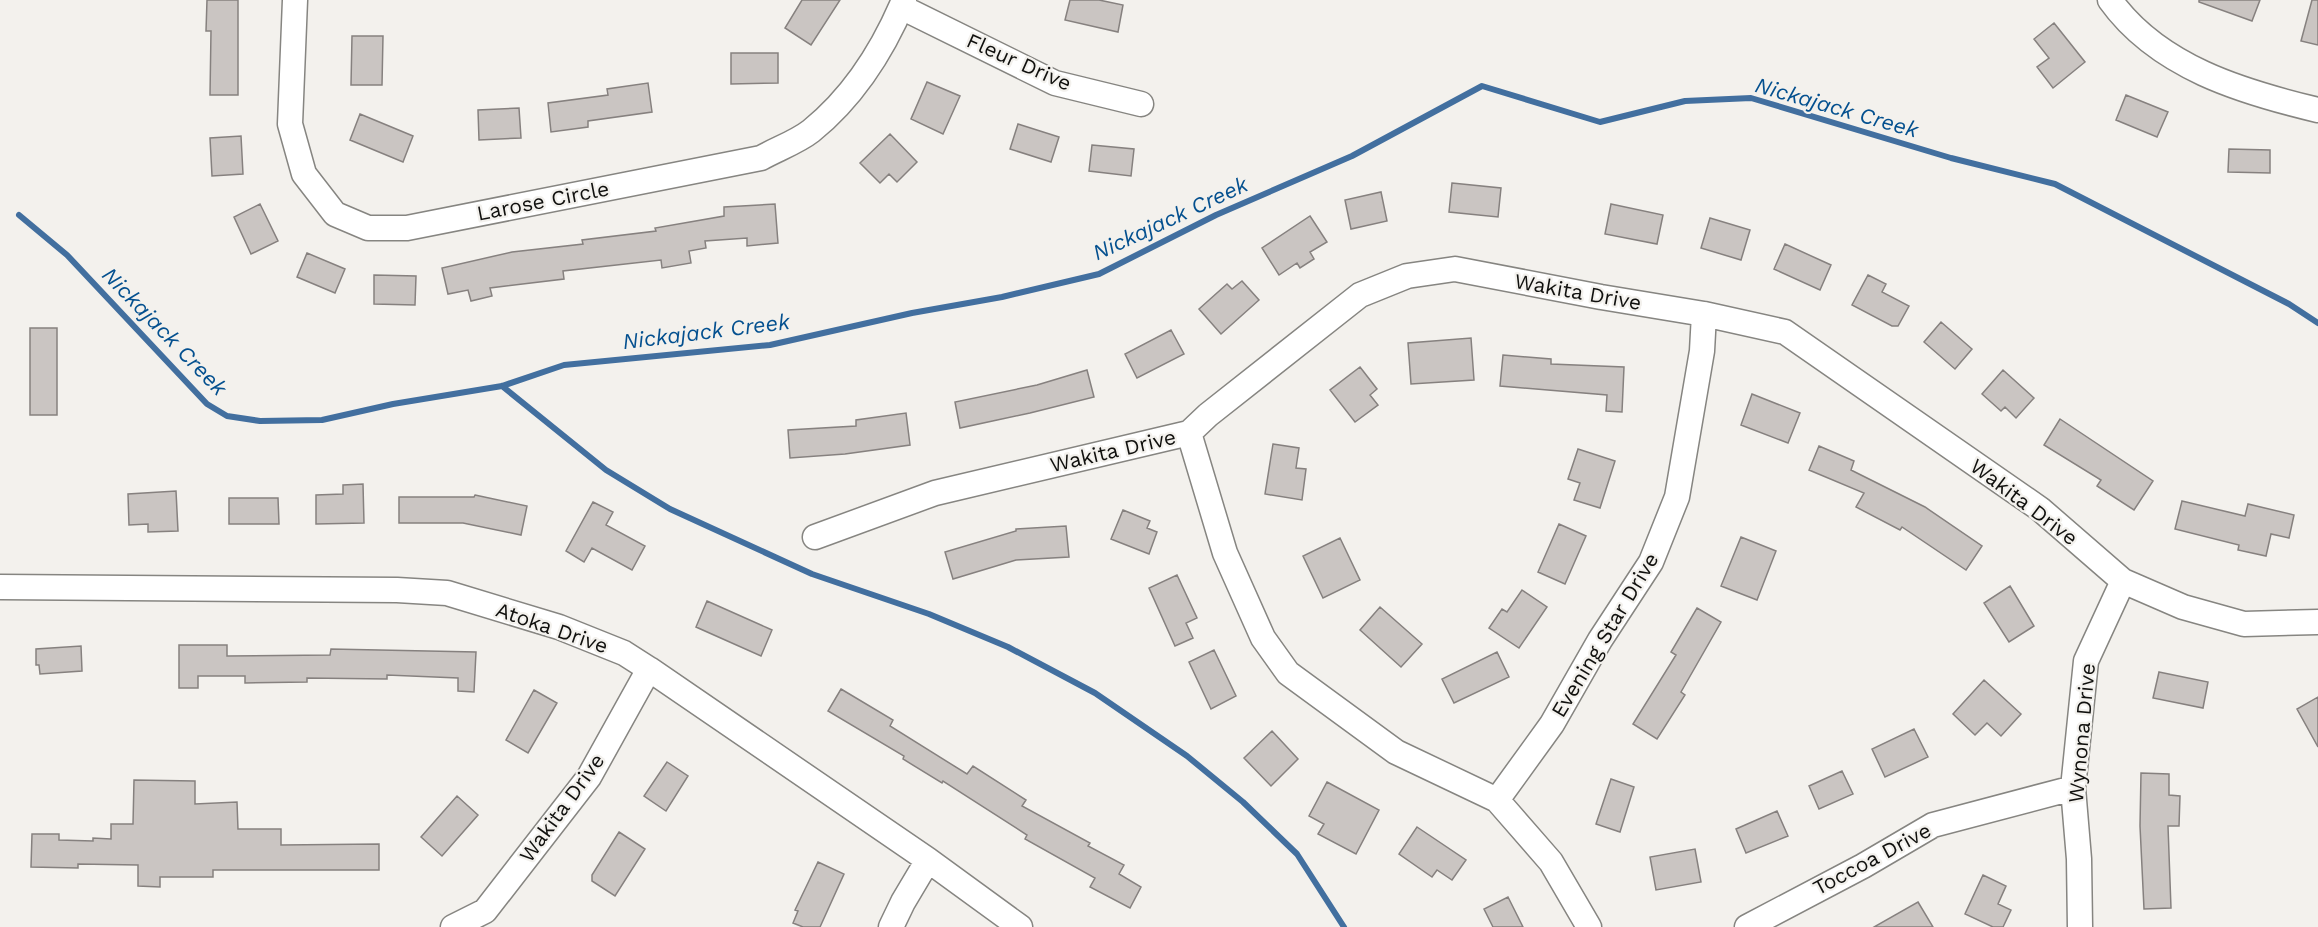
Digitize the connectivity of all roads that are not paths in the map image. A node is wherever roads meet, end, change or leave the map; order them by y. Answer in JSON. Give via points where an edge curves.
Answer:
{"nodes":[{"id":1,"x":296,"y":0,"type":"edge"},
{"id":2,"x":2110,"y":0,"type":"edge"},
{"id":3,"x":902,"y":3,"type":"edge"},
{"id":4,"x":1141,"y":104,"type":"dead end"},
{"id":5,"x":2318,"y":110,"type":"edge"},
{"id":6,"x":1704,"y":314,"type":"junction"},
{"id":7,"x":1189,"y":433,"type":"junction"},
{"id":8,"x":814,"y":537,"type":"dead end"},
{"id":9,"x":2123,"y":581,"type":"junction"},
{"id":10,"x":0,"y":586,"type":"edge"},
{"id":11,"x":2318,"y":622,"type":"edge"},
{"id":12,"x":649,"y":669,"type":"junction"},
{"id":13,"x":2073,"y":788,"type":"junction"},
{"id":14,"x":1497,"y":800,"type":"junction"},
{"id":15,"x":928,"y":860,"type":"junction"},
{"id":16,"x":489,"y":919,"type":"edge"},
{"id":17,"x":453,"y":927,"type":"edge"},
{"id":18,"x":891,"y":927,"type":"edge"},
{"id":19,"x":1020,"y":927,"type":"edge"},
{"id":20,"x":1589,"y":927,"type":"edge"},
{"id":21,"x":1747,"y":927,"type":"edge"},
{"id":22,"x":2080,"y":927,"type":"edge"}],
"edges":[{"from":1,"to":3,"type":"street","name":"Larose Circle","via":[[290,124],[304,174],[334,214],[368,228],[407,228],[761,158],[809,133],[851,92],[880,50]]},
{"from":2,"to":5,"type":"street","via":[[2123,19],[2202,75],[2265,98]]},
{"from":3,"to":4,"type":"street","name":"Fleur Drive","via":[[1055,83]]},
{"from":6,"to":7,"type":"street","name":"Wakita Drive","via":[[1455,269],[1407,276],[1360,295]]},
{"from":6,"to":9,"type":"street","name":"Wakita Drive","via":[[1785,332],[2040,509]]},
{"from":6,"to":14,"type":"street","name":"Evening Star Drive","via":[[1702,351],[1677,497],[1651,562],[1552,724]]},
{"from":7,"to":8,"type":"street","name":"Wakita Drive","via":[[935,493]]},
{"from":7,"to":14,"type":"street","via":[[1225,553],[1263,638],[1288,673],[1396,753]]},
{"from":9,"to":11,"type":"street","name":"Wakita Drive","via":[[2183,607],[2244,624]]},
{"from":9,"to":13,"type":"street","name":"Wynona Drive","via":[[2086,661]]},
{"from":10,"to":12,"type":"street","name":"Atoka Drive","via":[[447,593],[559,627],[624,653]]},
{"from":12,"to":15,"type":"street","name":"Atoka Drive"},
{"from":12,"to":16,"type":"street","name":"Wakita Drive","via":[[589,777]]},
{"from":13,"to":21,"type":"street","name":"Toccoa Drive","via":[[1933,825]]},
{"from":13,"to":22,"type":"street","name":"Wynona Drive"},
{"from":14,"to":20,"type":"street","via":[[1551,862]]},
{"from":15,"to":18,"type":"street"},
{"from":15,"to":19,"type":"street","name":"Atoka Drive"},
{"from":16,"to":17,"type":"street","name":"Wakita Drive"}]}
